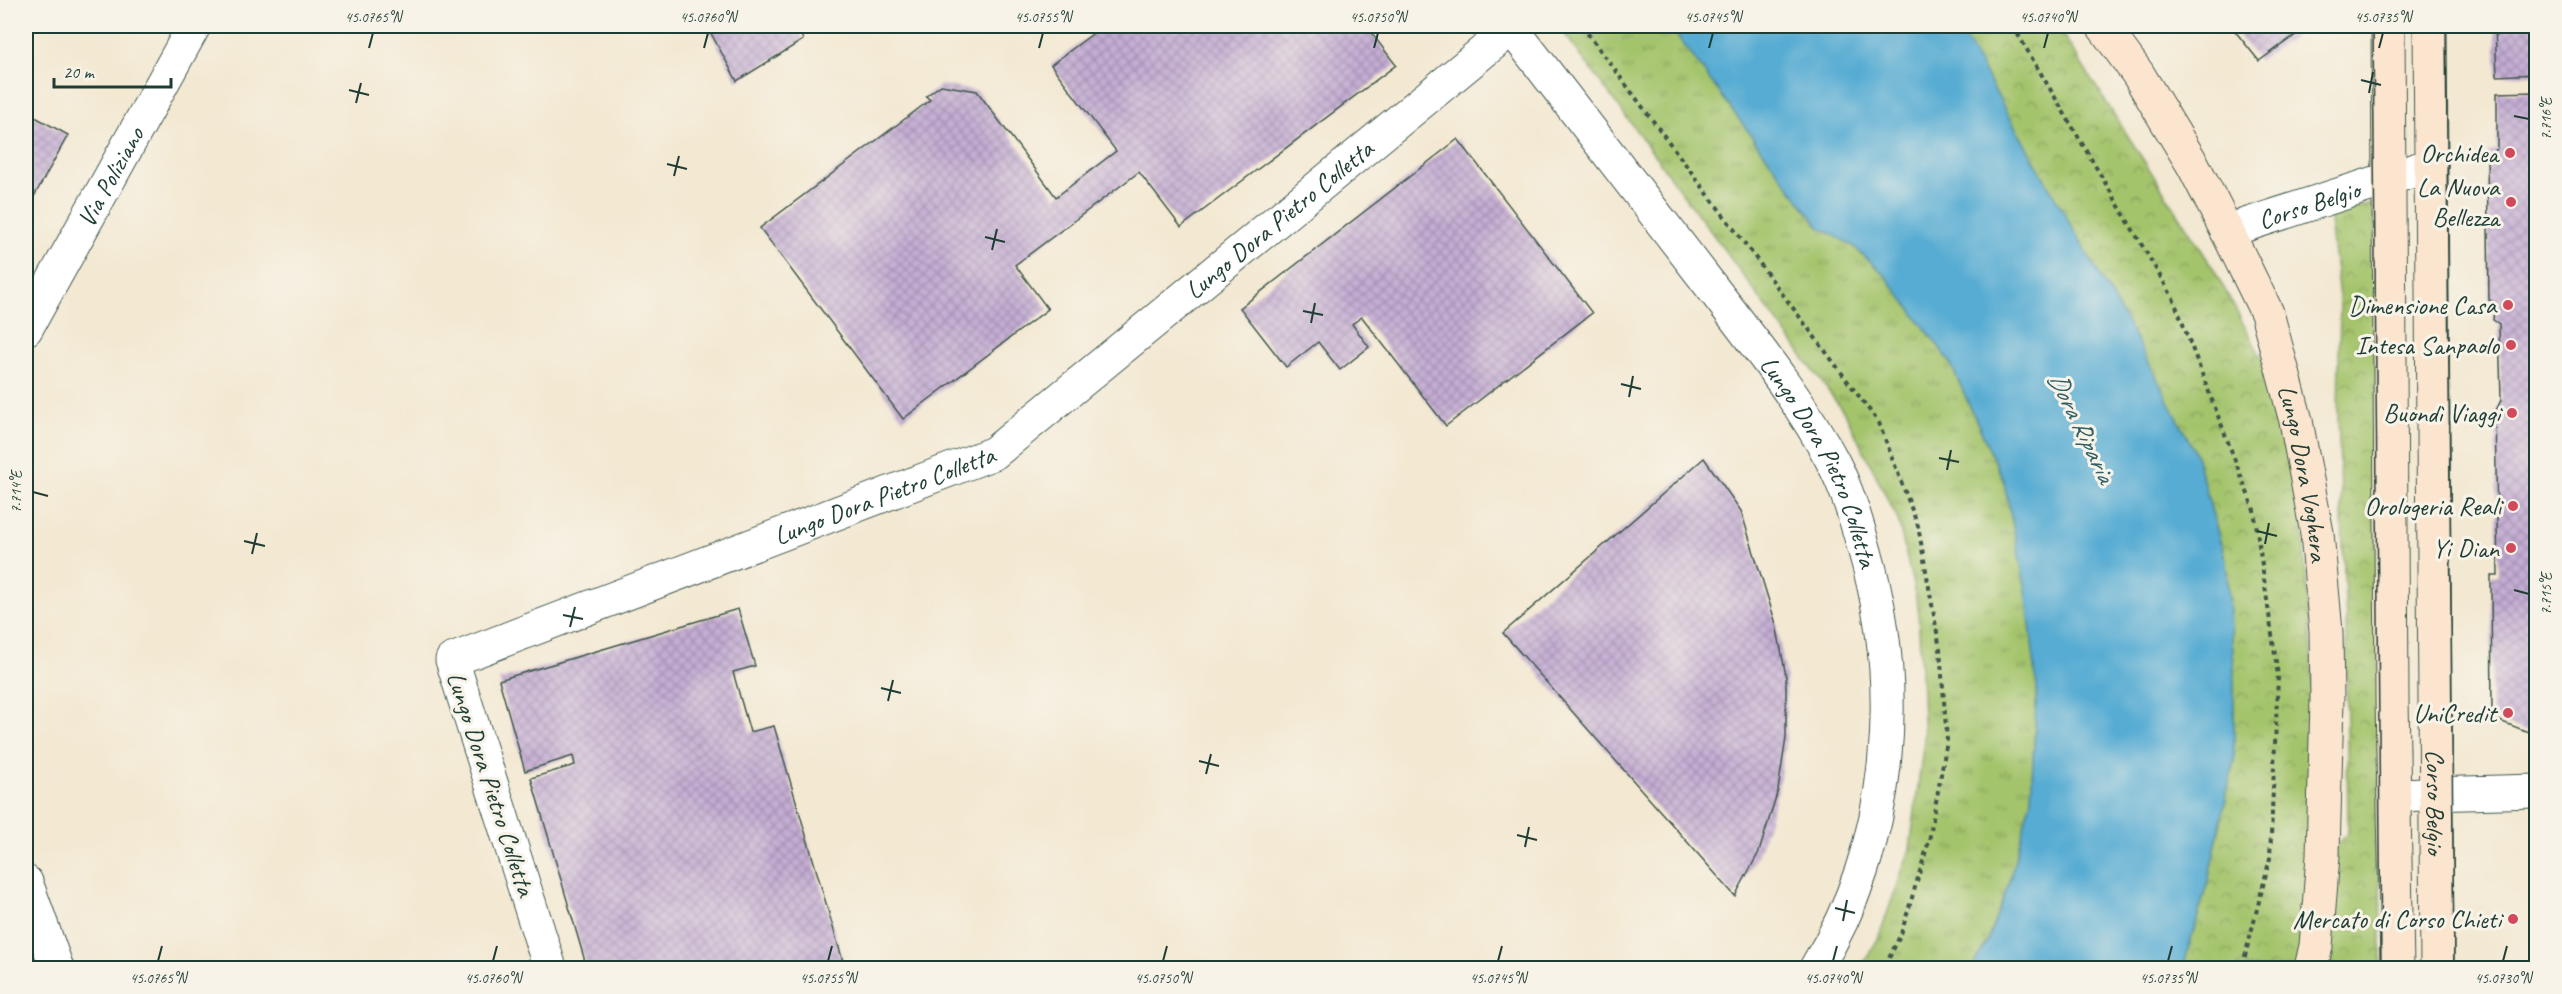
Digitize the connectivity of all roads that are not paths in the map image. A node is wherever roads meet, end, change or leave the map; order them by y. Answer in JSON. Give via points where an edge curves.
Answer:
{"nodes":[{"id":1,"x":194,"y":26,"type":"edge"},
{"id":2,"x":2103,"y":26,"type":"edge"},
{"id":3,"x":2388,"y":26,"type":"edge"},
{"id":4,"x":2430,"y":26,"type":"edge"},
{"id":5,"x":1511,"y":27,"type":"edge"},
{"id":6,"x":2431,"y":165,"type":"junction"},
{"id":7,"x":2389,"y":178,"type":"junction"},
{"id":8,"x":2227,"y":231,"type":"junction"},
{"id":9,"x":26,"y":329,"type":"edge"},
{"id":10,"x":2536,"y":791,"type":"edge"},
{"id":11,"x":2436,"y":794,"type":"junction"},
{"id":12,"x":2394,"y":795,"type":"junction"},
{"id":13,"x":26,"y":882,"type":"edge"},
{"id":14,"x":57,"y":969,"type":"edge"},
{"id":15,"x":550,"y":969,"type":"edge"},
{"id":16,"x":1816,"y":969,"type":"edge"},
{"id":17,"x":2312,"y":969,"type":"edge"},
{"id":18,"x":2397,"y":969,"type":"edge"},
{"id":19,"x":2437,"y":969,"type":"edge"}],
"edges":[{"from":1,"to":9,"type":"street","name":"Via Poliziano"},
{"from":2,"to":8,"type":"main road","name":"Lungo Dora Voghera","via":[[2193,165]]},
{"from":3,"to":7,"type":"main road","name":"Corso Belgio"},
{"from":4,"to":6,"type":"main road","name":"Corso Belgio"},
{"from":5,"to":15,"type":"street","name":"Lungo Dora Pietro Colletta","via":[[994,453],[452,660]]},
{"from":5,"to":16,"type":"street","name":"Lungo Dora Pietro Colletta","via":[[1770,364],[1835,465],[1855,517],[1884,635],[1887,747],[1882,791],[1866,856],[1850,905]]},
{"from":6,"to":7,"type":"street","name":"Corso Belgio"},
{"from":6,"to":11,"type":"main road","name":"Corso Belgio"},
{"from":7,"to":8,"type":"street","name":"Corso Belgio"},
{"from":7,"to":12,"type":"main road","name":"Corso Belgio"},
{"from":8,"to":17,"type":"main road","name":"Lungo Dora Voghera","via":[[2267,313],[2296,421],[2317,533],[2326,632],[2327,699],[2323,856]]},
{"from":10,"to":11,"type":"street"},
{"from":11,"to":12,"type":"street"},
{"from":11,"to":19,"type":"main road","name":"Corso Belgio"},
{"from":12,"to":18,"type":"main road","name":"Corso Belgio"},
{"from":13,"to":14,"type":"street"}]}
